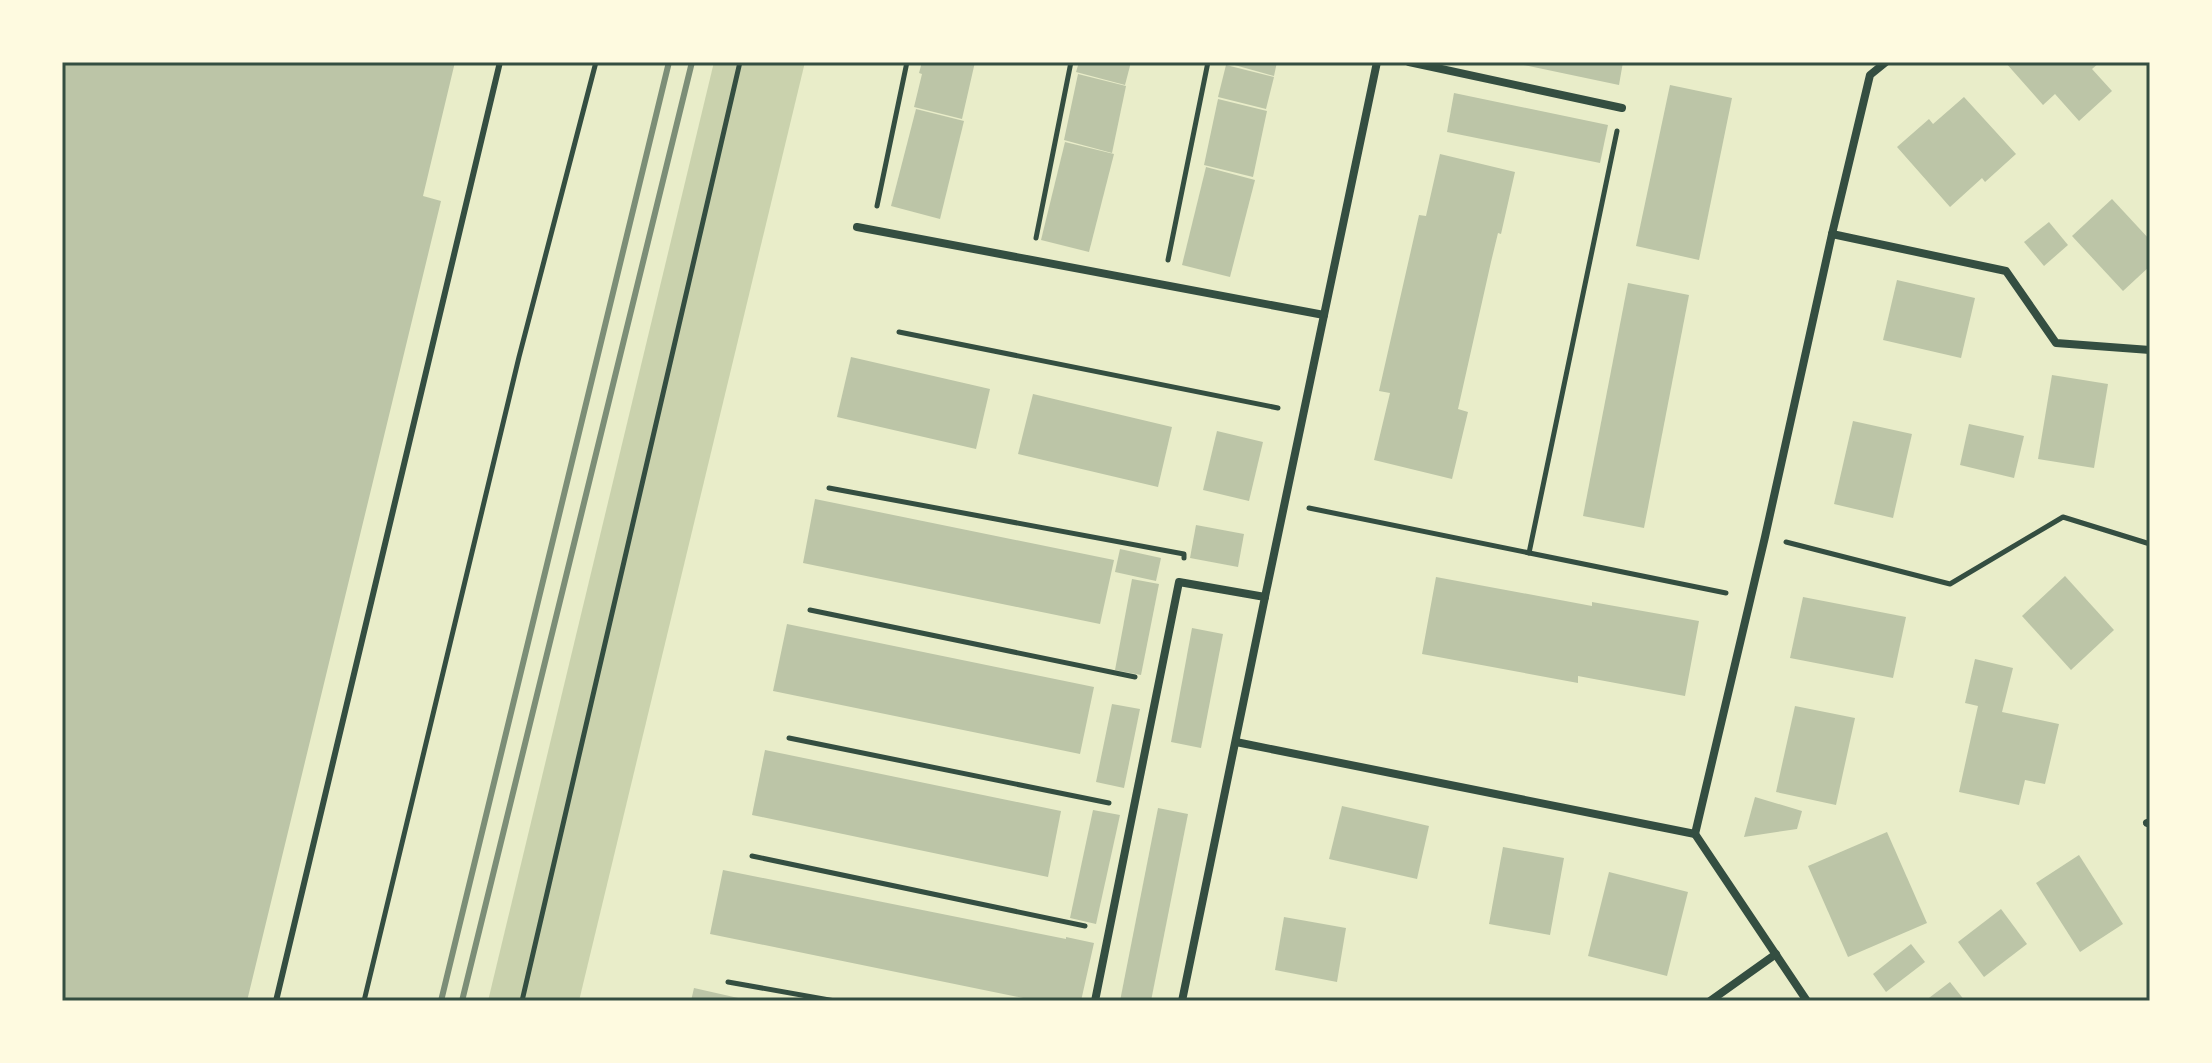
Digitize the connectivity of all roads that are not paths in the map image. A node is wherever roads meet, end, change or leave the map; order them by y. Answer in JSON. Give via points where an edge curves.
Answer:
{"nodes":[{"id":1,"x":500,"y":62,"type":"edge"},
{"id":2,"x":1377,"y":62,"type":"edge"},
{"id":3,"x":1409,"y":62,"type":"edge"},
{"id":4,"x":1886,"y":62,"type":"edge"},
{"id":5,"x":1622,"y":108,"type":"road end"},
{"id":6,"x":857,"y":227,"type":"dead end"},
{"id":7,"x":1832,"y":234,"type":"junction"},
{"id":8,"x":1324,"y":315,"type":"junction"},
{"id":9,"x":2150,"y":350,"type":"edge"},
{"id":10,"x":1265,"y":597,"type":"junction"},
{"id":11,"x":1236,"y":742,"type":"junction"},
{"id":12,"x":1695,"y":834,"type":"junction"},
{"id":13,"x":1776,"y":954,"type":"junction"},
{"id":14,"x":276,"y":1001,"type":"edge"},
{"id":15,"x":1095,"y":1001,"type":"edge"},
{"id":16,"x":1182,"y":1001,"type":"edge"},
{"id":17,"x":1710,"y":1001,"type":"edge"},
{"id":18,"x":1807,"y":1001,"type":"edge"}],
"edges":[{"from":1,"to":14,"type":"lane"},
{"from":2,"to":8,"type":"street"},
{"from":3,"to":5,"type":"street"},
{"from":4,"to":7,"type":"street","via":[[1870,75]]},
{"from":6,"to":8,"type":"street"},
{"from":7,"to":9,"type":"street","via":[[2006,271],[2056,343]]},
{"from":7,"to":12,"type":"street"},
{"from":8,"to":10,"type":"street"},
{"from":10,"to":11,"type":"street"},
{"from":10,"to":15,"type":"street","via":[[1179,582]]},
{"from":11,"to":12,"type":"street"},
{"from":11,"to":16,"type":"street"},
{"from":12,"to":13,"type":"street"},
{"from":13,"to":17,"type":"street"},
{"from":13,"to":18,"type":"street"}]}
